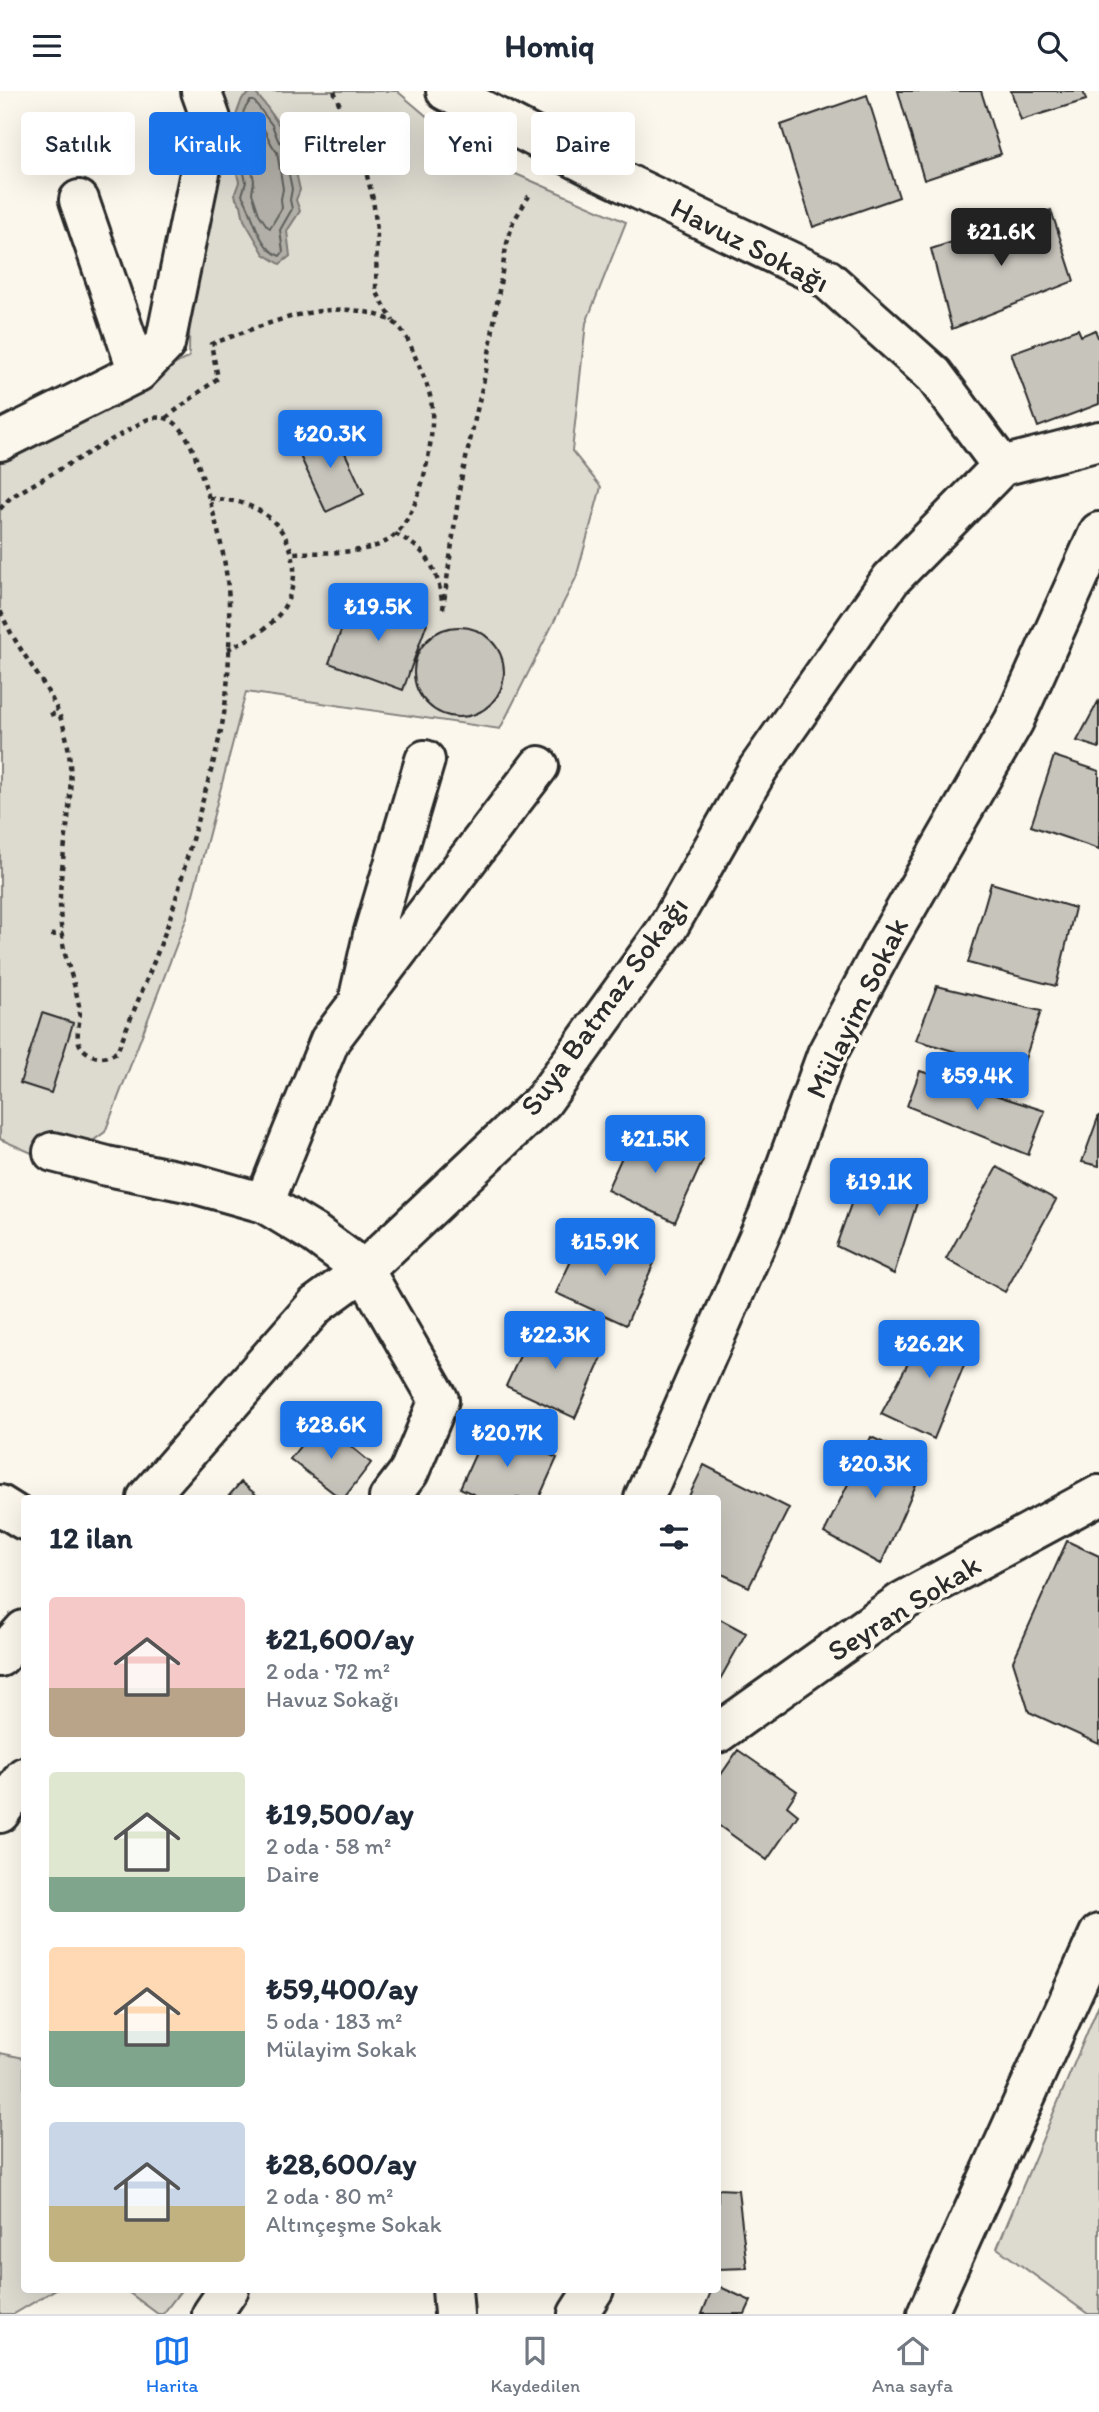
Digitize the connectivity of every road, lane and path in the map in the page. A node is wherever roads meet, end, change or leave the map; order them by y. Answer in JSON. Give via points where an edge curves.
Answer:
{"nodes":[{"id":1,"x":201,"y":91,"type":"edge"},
{"id":2,"x":334,"y":91,"type":"edge"},
{"id":3,"x":446,"y":91,"type":"edge"},
{"id":4,"x":529,"y":197,"type":"dead end"},
{"id":5,"x":79,"y":200,"type":"dead end"},
{"id":6,"x":393,"y":321,"type":"junction"},
{"id":7,"x":138,"y":372,"type":"junction"},
{"id":8,"x":166,"y":418,"type":"junction"},
{"id":9,"x":0,"y":441,"type":"edge"},
{"id":10,"x":1099,"y":441,"type":"edge"},
{"id":11,"x":1002,"y":466,"type":"junction"},
{"id":12,"x":209,"y":498,"type":"junction"},
{"id":13,"x":0,"y":509,"type":"edge"},
{"id":14,"x":1099,"y":532,"type":"edge"},
{"id":15,"x":395,"y":534,"type":"junction"},
{"id":16,"x":294,"y":553,"type":"junction"},
{"id":17,"x":443,"y":609,"type":"junction"},
{"id":18,"x":0,"y":610,"type":"edge"},
{"id":19,"x":442,"y":617,"type":"dead end"},
{"id":20,"x":228,"y":649,"type":"junction"},
{"id":21,"x":58,"y":712,"type":"junction"},
{"id":22,"x":50,"y":715,"type":"dead end"},
{"id":23,"x":425,"y":759,"type":"dead end"},
{"id":24,"x":539,"y":766,"type":"dead end"},
{"id":25,"x":63,"y":934,"type":"junction"},
{"id":26,"x":51,"y":935,"type":"dead end"},
{"id":27,"x":356,"y":1007,"type":"junction"},
{"id":28,"x":53,"y":1152,"type":"dead end"},
{"id":29,"x":264,"y":1203,"type":"junction"},
{"id":30,"x":364,"y":1270,"type":"junction"},
{"id":31,"x":150,"y":1495,"type":"edge"},
{"id":32,"x":391,"y":1495,"type":"edge"},
{"id":33,"x":645,"y":1495,"type":"edge"},
{"id":34,"x":1099,"y":1495,"type":"edge"},
{"id":35,"x":0,"y":1505,"type":"edge"},
{"id":36,"x":21,"y":1518,"type":"edge"},
{"id":37,"x":21,"y":1632,"type":"edge"},
{"id":38,"x":0,"y":1657,"type":"edge"},
{"id":39,"x":721,"y":1731,"type":"edge"},
{"id":40,"x":21,"y":1782,"type":"edge"},
{"id":41,"x":0,"y":1813,"type":"edge"},
{"id":42,"x":1099,"y":1934,"type":"edge"},
{"id":43,"x":226,"y":2293,"type":"edge"},
{"id":44,"x":452,"y":2293,"type":"edge"},
{"id":45,"x":591,"y":2293,"type":"edge"},
{"id":46,"x":212,"y":2314,"type":"edge"},
{"id":47,"x":454,"y":2314,"type":"edge"},
{"id":48,"x":578,"y":2314,"type":"edge"},
{"id":49,"x":927,"y":2314,"type":"edge"}],
"edges":[{"from":1,"to":7,"type":"street","via":[[211,119],[165,344]]},
{"from":2,"to":6,"type":"path","via":[[365,168],[377,230],[376,291]]},
{"from":3,"to":11,"type":"street","name":"Havuz Sokağı","via":[[600,171],[827,279],[934,375]]},
{"from":4,"to":17,"type":"path","via":[[513,222],[506,247],[487,366],[460,485]]},
{"from":5,"to":7,"type":"street"},
{"from":6,"to":8,"type":"path","via":[[366,311],[332,309],[283,319],[211,344],[218,378]]},
{"from":6,"to":15,"type":"path","via":[[410,344],[432,407],[432,439],[421,486],[406,522]]},
{"from":7,"to":9,"type":"street"},
{"from":8,"to":12,"type":"path","via":[[181,428],[188,440]]},
{"from":8,"to":13,"type":"path","via":[[146,420],[11,497]]},
{"from":10,"to":11,"type":"street"},
{"from":11,"to":30,"type":"street","name":"Suya Batmaz Sokağı","via":[[891,579],[758,769],[667,929],[542,1101]]},
{"from":12,"to":16,"type":"path","via":[[254,507],[284,532]]},
{"from":12,"to":20,"type":"path","via":[[229,602]]},
{"from":14,"to":33,"type":"street","name":"Mülayim Sokak","via":[[1014,721],[827,1054],[768,1216]]},
{"from":15,"to":16,"type":"path","via":[[375,547]]},
{"from":15,"to":17,"type":"path","via":[[413,543],[430,560],[439,580]]},
{"from":16,"to":20,"type":"path","via":[[293,591],[283,609],[252,638]]},
{"from":17,"to":19,"type":"path"},
{"from":18,"to":21,"type":"path"},
{"from":20,"to":25,"type":"path","via":[[224,714],[168,924],[117,1052],[103,1059],[80,1048],[76,1040],[81,1014]]},
{"from":21,"to":22,"type":"path"},
{"from":21,"to":25,"type":"path","via":[[70,756],[72,787],[60,894]]},
{"from":23,"to":27,"type":"street"},
{"from":24,"to":27,"type":"street"},
{"from":25,"to":26,"type":"path"},
{"from":27,"to":29,"type":"street","via":[[330,1040]]},
{"from":28,"to":29,"type":"street"},
{"from":29,"to":30,"type":"street"},
{"from":30,"to":31,"type":"street","name":"Suya Batmaz Sokağı","via":[[316,1305]]},
{"from":30,"to":32,"type":"street","via":[[439,1400],[409,1472]]},
{"from":34,"to":39,"type":"street","name":"Seyran Sokak","via":[[903,1601]]},
{"from":35,"to":36,"type":"street"},
{"from":37,"to":38,"type":"street"},
{"from":40,"to":41,"type":"street"},
{"from":42,"to":49,"type":"street"},
{"from":43,"to":46,"type":"street"},
{"from":44,"to":47,"type":"street"},
{"from":45,"to":48,"type":"street"}]}
